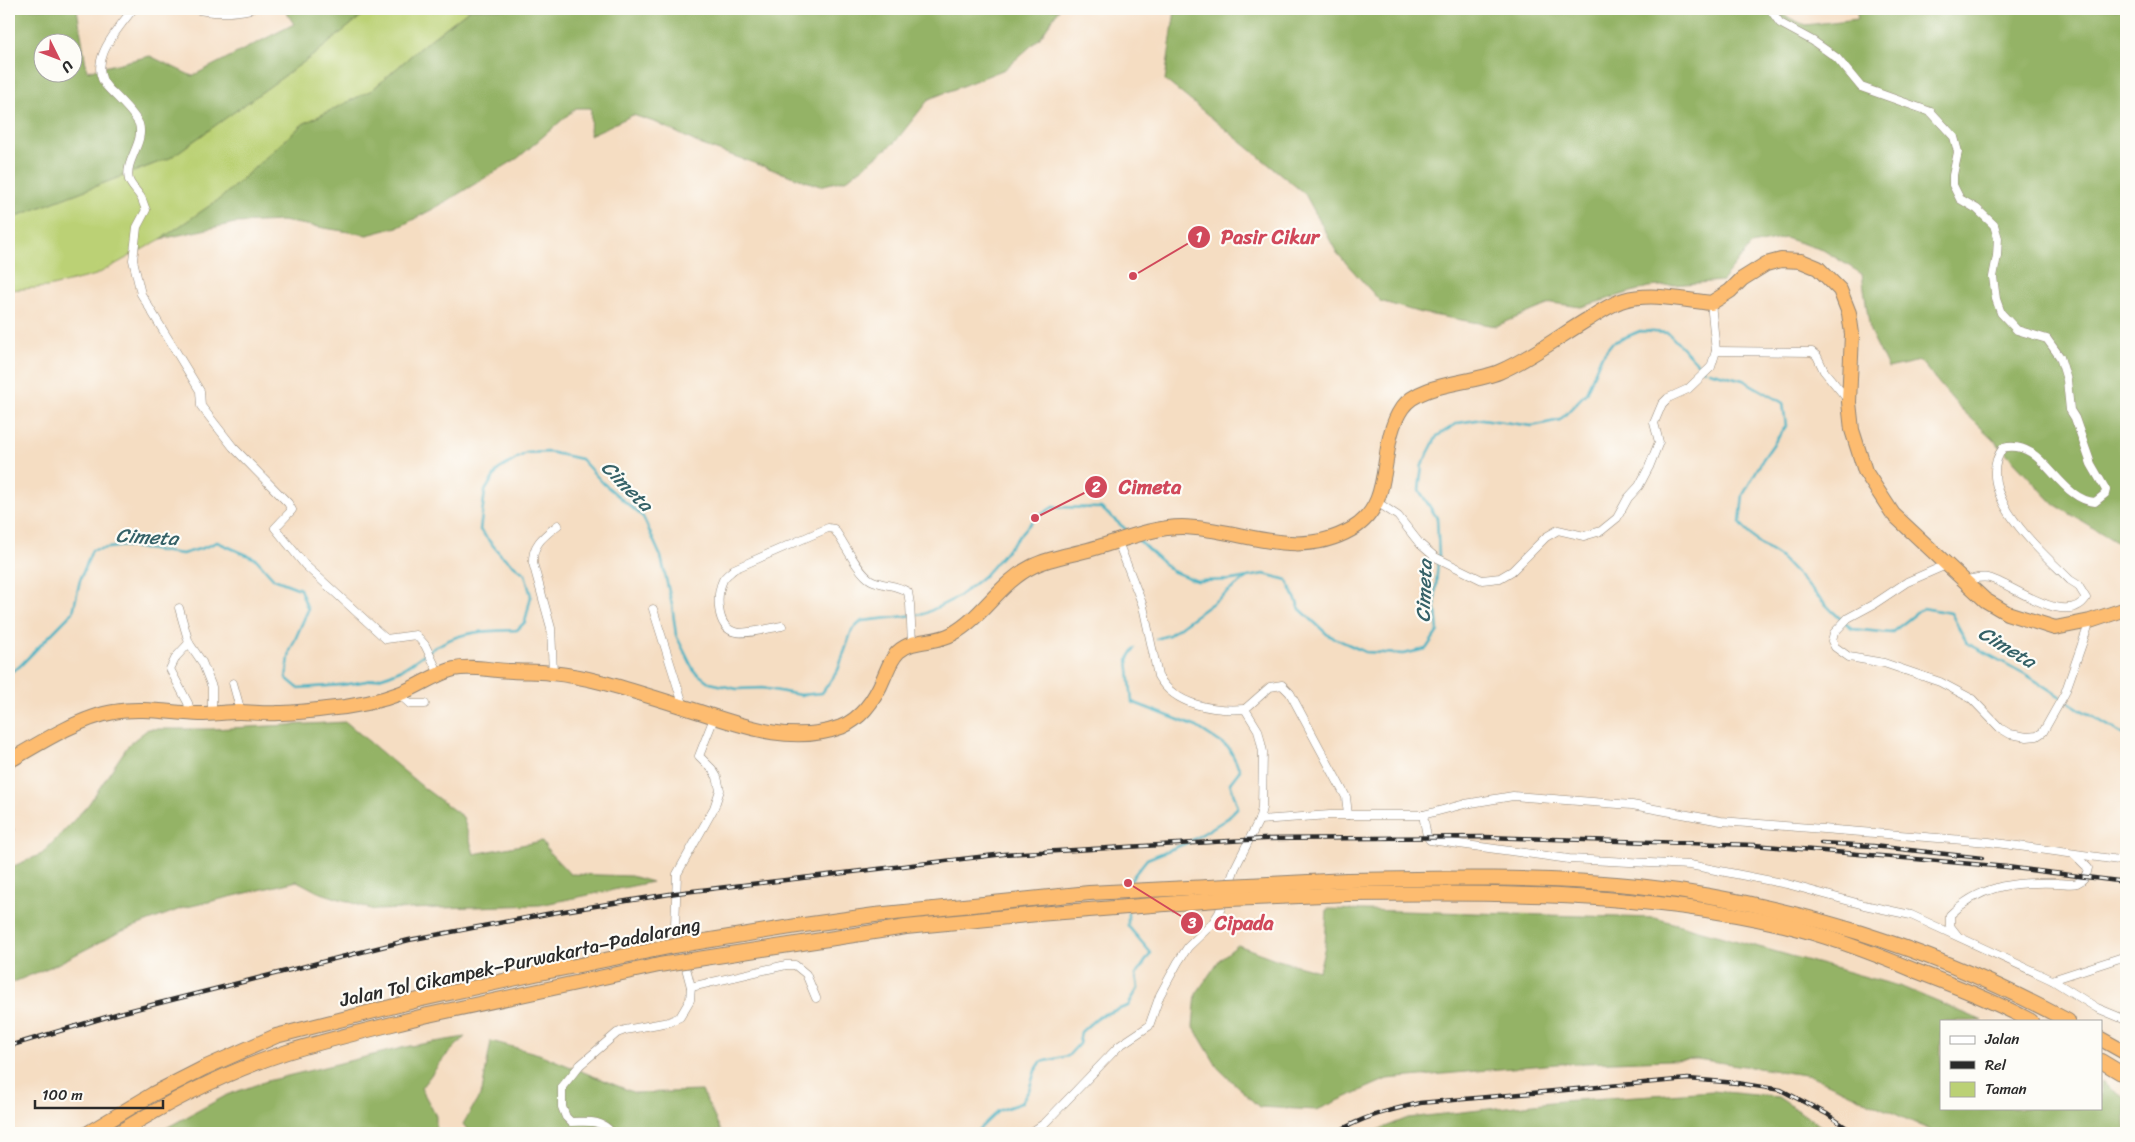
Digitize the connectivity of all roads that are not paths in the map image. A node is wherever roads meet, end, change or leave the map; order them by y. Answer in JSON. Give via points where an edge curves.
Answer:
{"nodes":[{"id":1,"x":132,"y":9,"type":"edge"},
{"id":2,"x":194,"y":9,"type":"edge"},
{"id":3,"x":251,"y":9,"type":"edge"},
{"id":4,"x":1770,"y":9,"type":"edge"},
{"id":5,"x":1954,"y":9,"type":"edge"},
{"id":6,"x":1962,"y":9,"type":"edge"},
{"id":7,"x":1711,"y":303,"type":"junction"},
{"id":8,"x":1716,"y":351,"type":"junction"},
{"id":9,"x":1850,"y":402,"type":"junction"},
{"id":10,"x":1377,"y":502,"type":"junction"},
{"id":11,"x":558,"y":525,"type":"dead end"},
{"id":12,"x":1123,"y":540,"type":"junction"},
{"id":13,"x":1946,"y":565,"type":"junction"},
{"id":14,"x":1965,"y":580,"type":"junction"},
{"id":15,"x":180,"y":608,"type":"dead end"},
{"id":16,"x":654,"y":609,"type":"dead end"},
{"id":17,"x":2126,"y":609,"type":"edge"},
{"id":18,"x":2090,"y":621,"type":"junction"},
{"id":19,"x":782,"y":626,"type":"dead end"},
{"id":20,"x":912,"y":636,"type":"junction"},
{"id":21,"x":189,"y":643,"type":"junction"},
{"id":22,"x":553,"y":673,"type":"junction"},
{"id":23,"x":439,"y":674,"type":"junction"},
{"id":24,"x":232,"y":683,"type":"dead end"},
{"id":25,"x":399,"y":694,"type":"junction"},
{"id":26,"x":425,"y":704,"type":"dead end"},
{"id":27,"x":684,"y":707,"type":"junction"},
{"id":28,"x":1245,"y":709,"type":"junction"},
{"id":29,"x":241,"y":712,"type":"junction"},
{"id":30,"x":190,"y":713,"type":"junction"},
{"id":31,"x":212,"y":714,"type":"junction"},
{"id":32,"x":714,"y":718,"type":"junction"},
{"id":33,"x":9,"y":761,"type":"edge"},
{"id":34,"x":1348,"y":815,"type":"junction"},
{"id":35,"x":1423,"y":815,"type":"junction"},
{"id":36,"x":1259,"y":820,"type":"junction"},
{"id":37,"x":2075,"y":854,"type":"junction"},
{"id":38,"x":2126,"y":861,"type":"edge"},
{"id":39,"x":1347,"y":887,"type":"junction"},
{"id":40,"x":1958,"y":936,"type":"junction"},
{"id":41,"x":2126,"y":956,"type":"edge"},
{"id":42,"x":2052,"y":980,"type":"junction"},
{"id":43,"x":690,"y":987,"type":"junction"},
{"id":44,"x":816,"y":998,"type":"dead end"},
{"id":45,"x":2029,"y":1020,"type":"edge"},
{"id":46,"x":2066,"y":1020,"type":"edge"},
{"id":47,"x":2126,"y":1020,"type":"edge"},
{"id":48,"x":2102,"y":1040,"type":"edge"},
{"id":49,"x":2126,"y":1053,"type":"edge"},
{"id":50,"x":2102,"y":1062,"type":"edge"},
{"id":51,"x":2126,"y":1076,"type":"edge"},
{"id":52,"x":88,"y":1133,"type":"edge"},
{"id":53,"x":118,"y":1133,"type":"edge"},
{"id":54,"x":612,"y":1133,"type":"edge"},
{"id":55,"x":1030,"y":1133,"type":"edge"}],
"edges":[{"from":1,"to":23,"type":"street","via":[[104,49],[100,73],[107,87],[139,125],[138,142],[130,164],[130,180],[146,210],[136,227],[133,260],[141,294],[200,391],[201,406],[233,447],[288,503],[292,510],[275,528],[298,558],[386,639],[416,636],[425,645]]},
{"from":2,"to":3,"type":"street","via":[[231,13]]},
{"from":4,"to":14,"type":"street","via":[[1780,23],[1837,58],[1861,87],[1931,112],[1954,137],[1958,152],[1953,185],[1960,199],[1994,225],[1998,238],[1993,276],[2001,314],[2017,330],[2047,339],[2060,356],[2067,380],[2070,410],[2091,464],[2104,484],[2105,494],[2095,502],[2087,502],[2028,451],[2014,446],[2002,448],[1995,467],[2000,498],[2016,525],[2078,585],[2086,598],[2075,608],[2056,606],[2037,601],[1989,578]]},
{"from":5,"to":6,"type":"street"},
{"from":7,"to":8,"type":"street"},
{"from":7,"to":9,"type":"highway","via":[[1766,264],[1782,260],[1802,261],[1818,268],[1840,290],[1849,313],[1852,334]]},
{"from":7,"to":10,"type":"highway","via":[[1646,296],[1623,300],[1506,369],[1480,379],[1428,389],[1411,397],[1392,427]]},
{"from":8,"to":9,"type":"street","via":[[1812,352]]},
{"from":8,"to":10,"type":"street","via":[[1711,367],[1700,378],[1662,404],[1654,423],[1658,442],[1650,467],[1617,518],[1601,532],[1584,536],[1558,530],[1546,536],[1512,571],[1500,578],[1482,580],[1435,557],[1398,516]]},
{"from":9,"to":13,"type":"highway","via":[[1852,430],[1865,471],[1893,514]]},
{"from":10,"to":12,"type":"highway","via":[[1358,526],[1325,541],[1308,544],[1290,545],[1180,527],[1154,530]]},
{"from":11,"to":22,"type":"street","via":[[539,541],[532,554],[551,628]]},
{"from":12,"to":20,"type":"highway","via":[[1034,565],[997,592],[965,626],[947,637],[934,641]]},
{"from":12,"to":28,"type":"street","via":[[1143,606],[1158,676],[1163,684],[1172,693],[1198,705]]},
{"from":13,"to":14,"type":"highway"},
{"from":13,"to":18,"type":"street","via":[[1907,582],[1848,618],[1834,634],[1832,641],[1835,647],[1858,659],[1940,682],[1972,699],[2000,728],[2010,734],[2028,737],[2043,732],[2058,707]]},
{"from":14,"to":18,"type":"highway","via":[[1985,600],[2006,613],[2056,628]]},
{"from":15,"to":21,"type":"street"},
{"from":16,"to":27,"type":"street"},
{"from":17,"to":18,"type":"highway"},
{"from":19,"to":20,"type":"street","via":[[738,632],[726,628],[720,617],[720,588],[724,578],[734,569],[823,529],[834,529],[869,579],[901,587],[908,592]]},
{"from":20,"to":32,"type":"highway","via":[[892,659],[877,694],[866,709],[844,726],[797,735],[755,729]]},
{"from":21,"to":30,"type":"street","via":[[170,668]]},
{"from":21,"to":31,"type":"street","via":[[202,662],[212,687]]},
{"from":22,"to":23,"type":"highway","via":[[463,667]]},
{"from":22,"to":27,"type":"highway","via":[[596,680]]},
{"from":23,"to":25,"type":"highway"},
{"from":24,"to":29,"type":"street"},
{"from":25,"to":26,"type":"street","via":[[410,704]]},
{"from":25,"to":29,"type":"highway","via":[[353,706],[274,714]]},
{"from":27,"to":32,"type":"highway"},
{"from":28,"to":34,"type":"street","via":[[1274,686],[1282,685],[1286,689],[1346,797]]},
{"from":28,"to":36,"type":"street","via":[[1258,730],[1263,752],[1263,801]]},
{"from":29,"to":31,"type":"highway"},
{"from":30,"to":31,"type":"highway"},
{"from":30,"to":33,"type":"highway","via":[[113,712],[78,724]]},
{"from":32,"to":43,"type":"street","via":[[699,756],[717,777],[720,790],[714,808],[677,874],[675,926]]},
{"from":34,"to":35,"type":"street"},
{"from":34,"to":36,"type":"street"},
{"from":35,"to":37,"type":"street","via":[[1513,796],[1582,800],[1666,810],[1721,821],[1989,842]]},
{"from":35,"to":40,"type":"street","via":[[1430,840],[1569,859],[1690,865],[1911,914]]},
{"from":36,"to":55,"type":"street","via":[[1238,860],[1219,913],[1178,962],[1160,995],[1149,1026],[1118,1046],[1045,1123]]},
{"from":37,"to":38,"type":"street"},
{"from":37,"to":40,"type":"street","via":[[2088,868],[2083,879],[2071,884],[1998,887],[1977,895],[1950,915],[1950,926]]},
{"from":39,"to":45,"type":"highway","name":"Jalan Tol Cikampek–Purwakarta–Padalarang","via":[[1583,897],[1724,913],[1785,925],[1844,943],[1997,1003]]},
{"from":39,"to":46,"type":"highway","name":"Jalan Tol Cikampek–Purwakarta–Padalarang","via":[[1430,878],[1539,880],[1637,886],[1703,895],[1839,925],[1925,955]]},
{"from":39,"to":52,"type":"highway","name":"Jalan Tol Cikampek–Purwakarta–Padalarang","bridge":true,"via":[[1089,893],[875,915],[674,946],[556,969],[276,1036],[187,1076]]},
{"from":39,"to":53,"type":"highway","name":"Jalan Tol Cikampek–Purwakarta–Padalarang","bridge":true,"via":[[906,927],[659,965],[428,1014],[286,1052],[216,1080]]},
{"from":40,"to":42,"type":"street"},
{"from":41,"to":42,"type":"street"},
{"from":42,"to":47,"type":"street","via":[[2097,1008]]},
{"from":43,"to":44,"type":"street","via":[[795,965],[806,974]]},
{"from":43,"to":54,"type":"street","via":[[690,1000],[680,1017],[616,1033],[580,1065],[562,1087],[562,1107],[571,1122],[595,1121]]},
{"from":48,"to":49,"type":"highway"},
{"from":50,"to":51,"type":"highway"}]}
